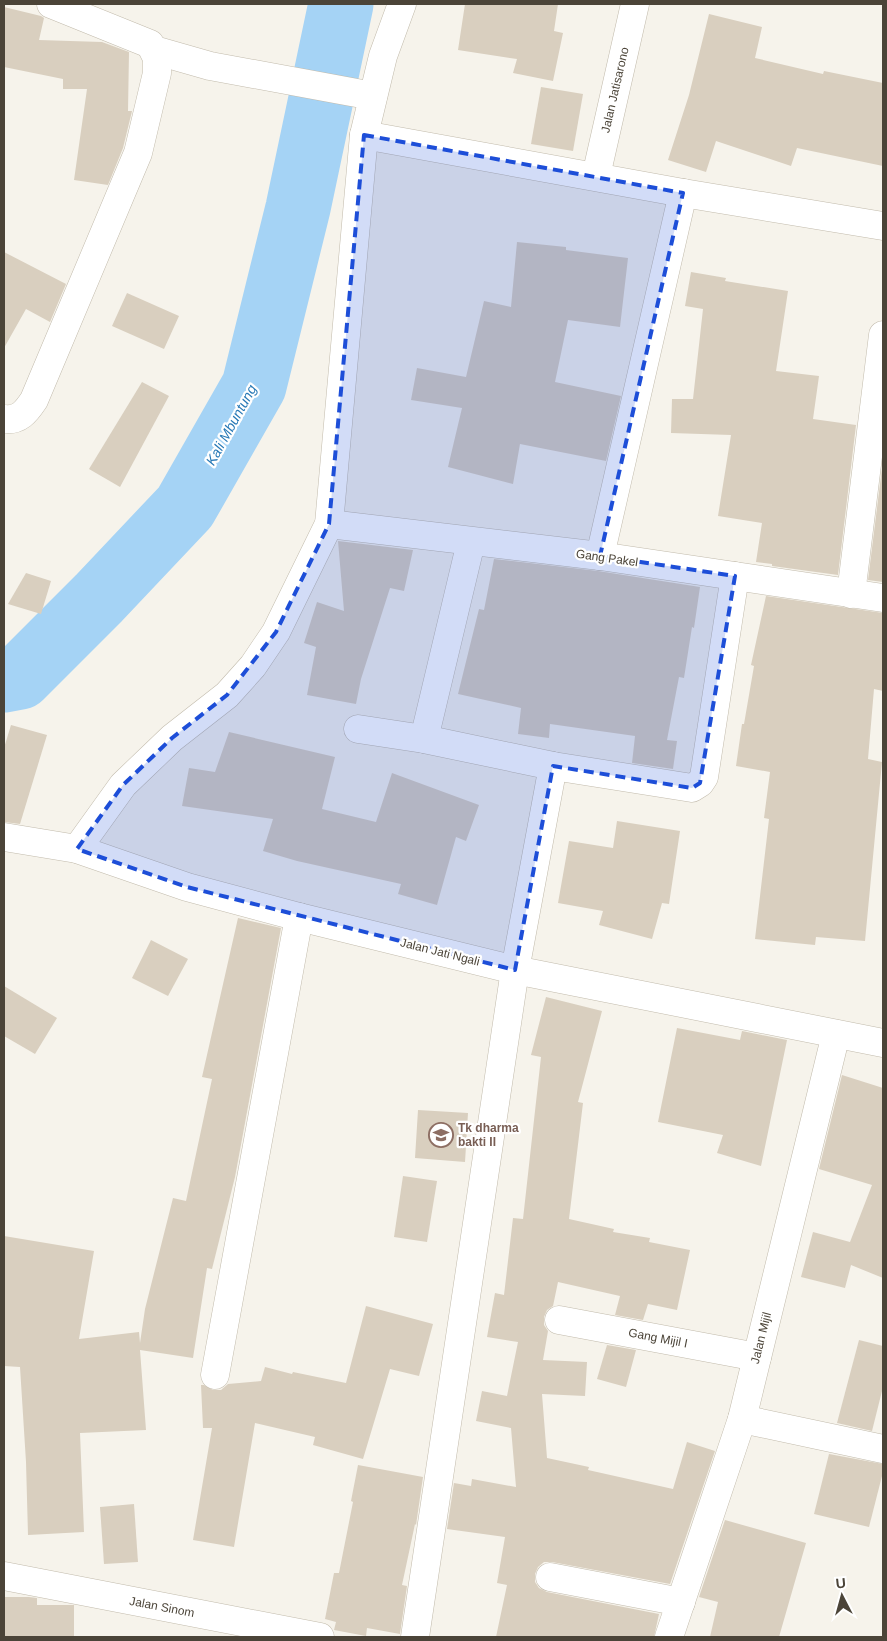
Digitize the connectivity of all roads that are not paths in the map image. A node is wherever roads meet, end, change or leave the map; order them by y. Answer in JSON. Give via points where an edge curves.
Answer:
{"nodes":[{"id":1,"x":51,"y":4,"type":"edge"},
{"id":2,"x":402,"y":4,"type":"edge"},
{"id":3,"x":635,"y":4,"type":"edge"},
{"id":4,"x":154,"y":50,"type":"junction"},
{"id":5,"x":364,"y":94,"type":"junction"},
{"id":6,"x":364,"y":135,"type":"junction"},
{"id":7,"x":596,"y":176,"type":"junction"},
{"id":8,"x":683,"y":193,"type":"junction"},
{"id":9,"x":883,"y":226,"type":"edge"},
{"id":10,"x":883,"y":335,"type":"edge"},
{"id":11,"x":4,"y":419,"type":"edge"},
{"id":12,"x":330,"y":524,"type":"junction"},
{"id":13,"x":471,"y":542,"type":"junction"},
{"id":14,"x":600,"y":556,"type":"junction"},
{"id":15,"x":735,"y":576,"type":"junction"},
{"id":16,"x":851,"y":594,"type":"junction"},
{"id":17,"x":883,"y":598,"type":"edge"},
{"id":18,"x":358,"y":729,"type":"dead end"},
{"id":19,"x":424,"y":739,"type":"junction"},
{"id":20,"x":553,"y":766,"type":"junction"},
{"id":21,"x":4,"y":837,"type":"edge"},
{"id":22,"x":77,"y":849,"type":"junction"},
{"id":23,"x":299,"y":917,"type":"junction"},
{"id":24,"x":516,"y":970,"type":"junction"},
{"id":25,"x":836,"y":1034,"type":"junction"},
{"id":26,"x":883,"y":1043,"type":"edge"},
{"id":27,"x":559,"y":1320,"type":"dead end"},
{"id":28,"x":757,"y":1357,"type":"junction"},
{"id":29,"x":215,"y":1375,"type":"dead end"},
{"id":30,"x":742,"y":1419,"type":"junction"},
{"id":31,"x":883,"y":1449,"type":"edge"},
{"id":32,"x":4,"y":1576,"type":"edge"},
{"id":33,"x":550,"y":1577,"type":"dead end"},
{"id":34,"x":681,"y":1602,"type":"junction"},
{"id":35,"x":320,"y":1637,"type":"edge"},
{"id":36,"x":415,"y":1637,"type":"edge"},
{"id":37,"x":669,"y":1637,"type":"edge"}],
"edges":[{"from":1,"to":4,"type":"street","via":[[150,44]]},
{"from":2,"to":5,"type":"street","via":[[383,56]]},
{"from":3,"to":7,"type":"street","name":"Jalan Jatisarono"},
{"from":4,"to":5,"type":"street","via":[[210,66]]},
{"from":4,"to":11,"type":"street","via":[[158,73],[138,153],[124,188],[34,400],[19,418]]},
{"from":5,"to":6,"type":"street"},
{"from":6,"to":7,"type":"street"},
{"from":6,"to":12,"type":"street"},
{"from":7,"to":8,"type":"street"},
{"from":8,"to":9,"type":"street"},
{"from":8,"to":14,"type":"street"},
{"from":10,"to":16,"type":"street"},
{"from":12,"to":13,"type":"street","name":"Gang Pakel"},
{"from":12,"to":22,"type":"street","via":[[276,632],[253,666],[227,695],[172,738],[123,785]]},
{"from":13,"to":14,"type":"street","name":"Gang Pakel"},
{"from":13,"to":19,"type":"street"},
{"from":14,"to":15,"type":"street","name":"Gang Pakel"},
{"from":15,"to":16,"type":"street","name":"Gang Pakel"},
{"from":15,"to":20,"type":"street","via":[[704,777],[700,783],[692,788]]},
{"from":16,"to":17,"type":"street","name":"Gang Pakel"},
{"from":18,"to":19,"type":"street"},
{"from":19,"to":20,"type":"street"},
{"from":20,"to":24,"type":"street"},
{"from":21,"to":22,"type":"street","name":"Jalan Jati Ngali"},
{"from":22,"to":23,"type":"street","name":"Jalan Jati Ngali","via":[[187,887]]},
{"from":23,"to":24,"type":"street","name":"Jalan Jati Ngali"},
{"from":23,"to":29,"type":"street"},
{"from":24,"to":25,"type":"street","name":"Jalan Jati Ngali"},
{"from":24,"to":36,"type":"street"},
{"from":25,"to":26,"type":"street","name":"Jalan Jati Ngali"},
{"from":25,"to":28,"type":"street","name":"Jalan Mijil"},
{"from":27,"to":28,"type":"street","name":"Gang Mijil I"},
{"from":28,"to":30,"type":"street","name":"Jalan Mijil"},
{"from":30,"to":31,"type":"street"},
{"from":30,"to":34,"type":"street","name":"Jalan Mijil"},
{"from":32,"to":35,"type":"street","name":"Jalan Sinom"},
{"from":33,"to":34,"type":"street"},
{"from":34,"to":37,"type":"street","name":"Jalan Mijil"}]}
